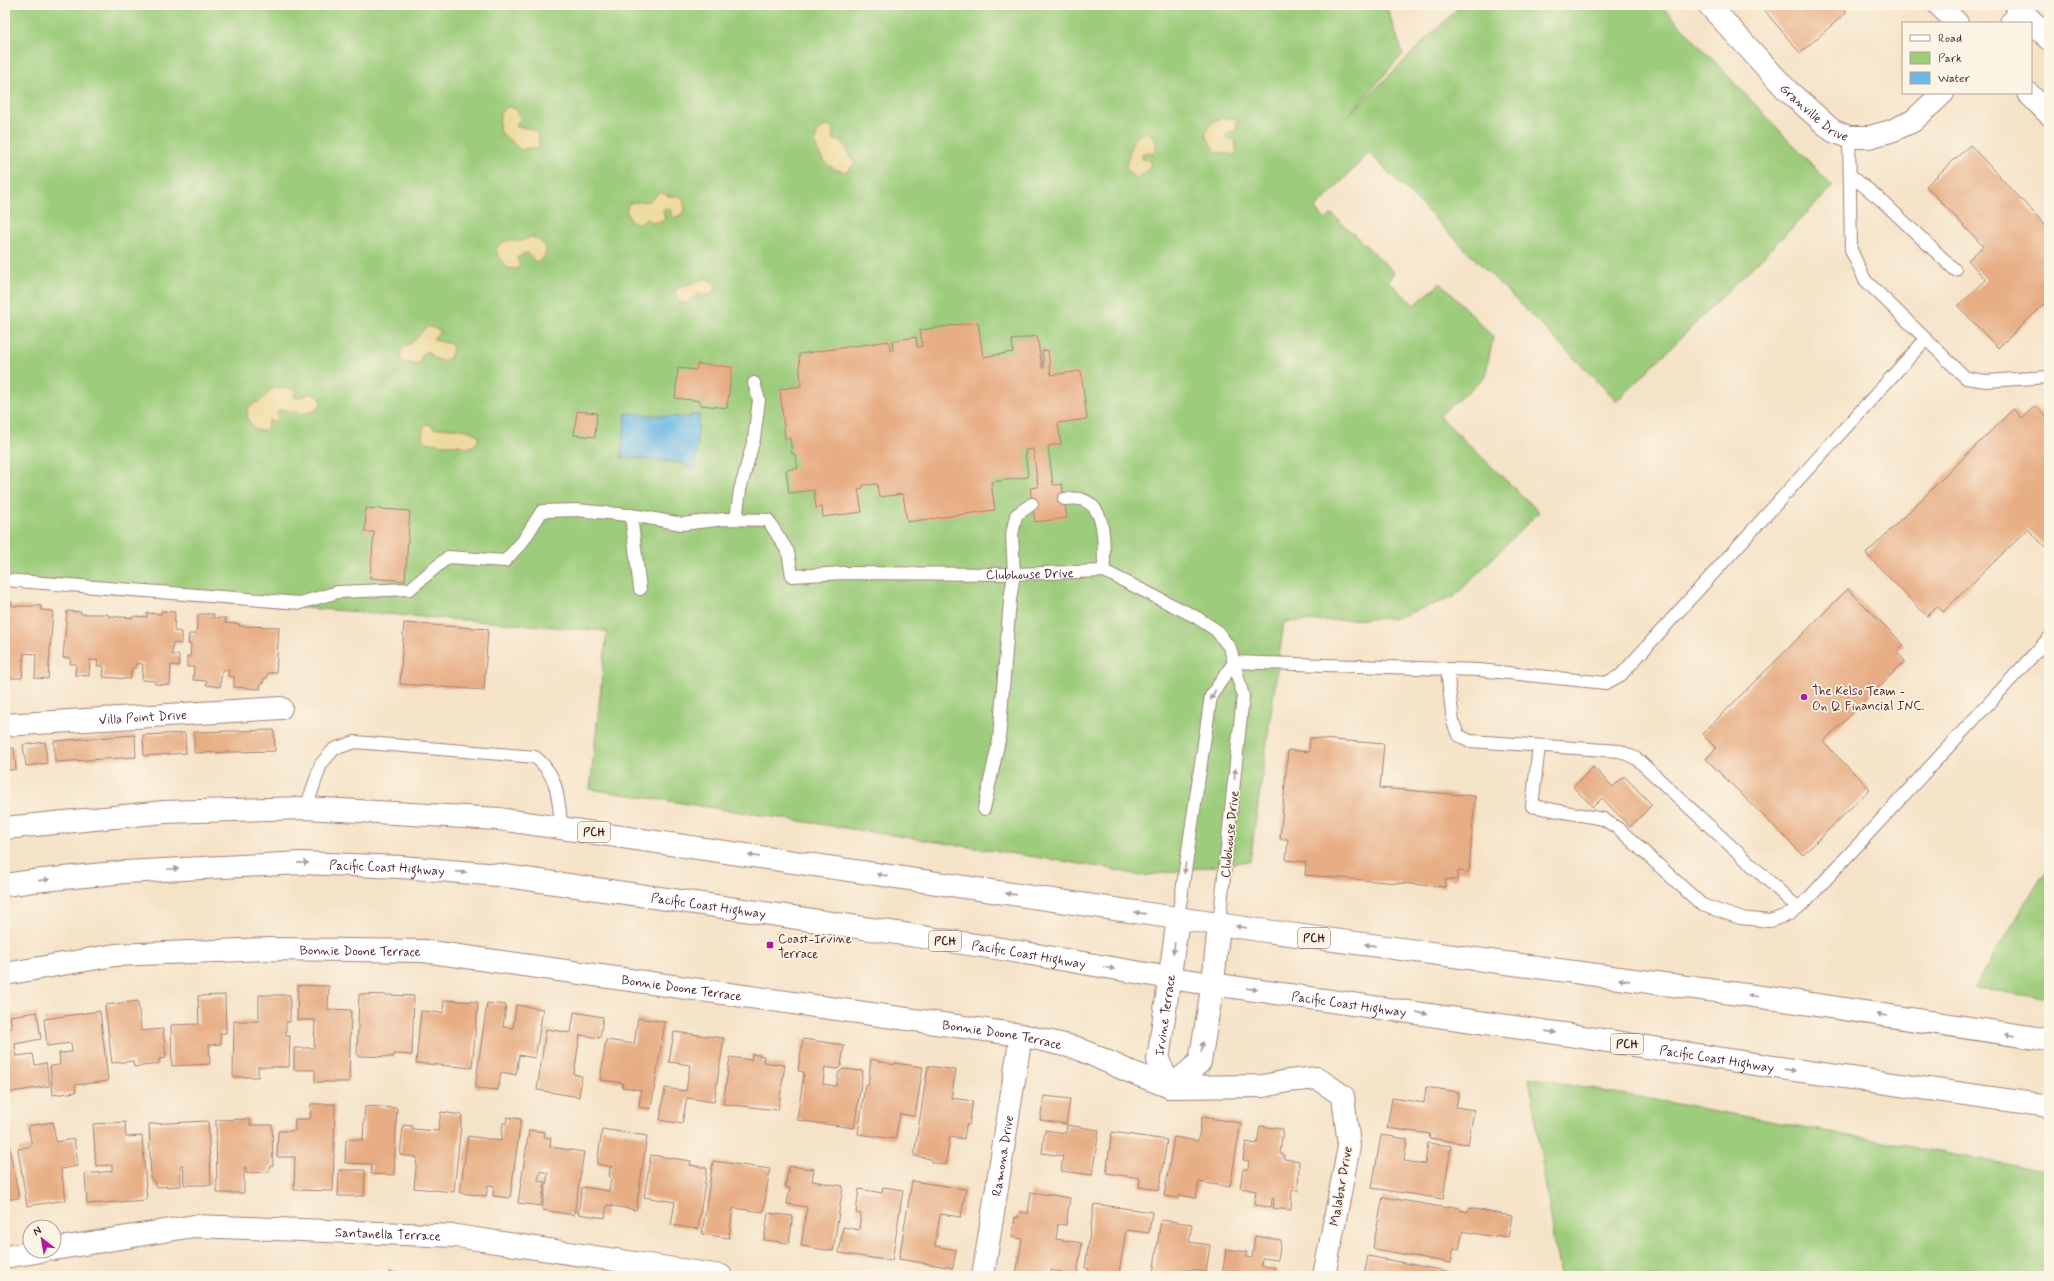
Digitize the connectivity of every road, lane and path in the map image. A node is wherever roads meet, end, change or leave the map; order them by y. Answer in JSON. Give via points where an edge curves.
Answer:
{"nodes":[{"id":1,"x":1709,"y":5,"type":"edge"},
{"id":2,"x":1939,"y":5,"type":"edge"},
{"id":3,"x":2019,"y":11,"type":"edge"},
{"id":4,"x":1956,"y":22,"type":"edge"},
{"id":5,"x":2031,"y":22,"type":"edge"},
{"id":6,"x":2032,"y":23,"type":"edge"},
{"id":7,"x":2049,"y":39,"type":"edge"},
{"id":8,"x":1942,"y":94,"type":"edge"},
{"id":9,"x":2029,"y":94,"type":"edge"},
{"id":10,"x":2049,"y":114,"type":"edge"},
{"id":11,"x":1849,"y":137,"type":"junction"},
{"id":12,"x":1850,"y":176,"type":"junction"},
{"id":13,"x":1955,"y":270,"type":"dead end"},
{"id":14,"x":1926,"y":339,"type":"junction"},
{"id":15,"x":2049,"y":377,"type":"edge"},
{"id":16,"x":754,"y":383,"type":"dead end"},
{"id":17,"x":1064,"y":499,"type":"dead end"},
{"id":18,"x":1032,"y":504,"type":"dead end"},
{"id":19,"x":631,"y":515,"type":"junction"},
{"id":20,"x":736,"y":519,"type":"junction"},
{"id":21,"x":1104,"y":571,"type":"junction"},
{"id":22,"x":1014,"y":574,"type":"junction"},
{"id":23,"x":5,"y":580,"type":"edge"},
{"id":24,"x":640,"y":589,"type":"dead end"},
{"id":25,"x":2049,"y":638,"type":"edge"},
{"id":26,"x":1234,"y":662,"type":"junction"},
{"id":27,"x":1447,"y":669,"type":"junction"},
{"id":28,"x":281,"y":708,"type":"dead end"},
{"id":29,"x":5,"y":725,"type":"edge"},
{"id":30,"x":1539,"y":746,"type":"junction"},
{"id":31,"x":306,"y":808,"type":"junction"},
{"id":32,"x":984,"y":809,"type":"dead end"},
{"id":33,"x":5,"y":828,"type":"edge"},
{"id":34,"x":562,"y":828,"type":"junction"},
{"id":35,"x":5,"y":885,"type":"edge"},
{"id":36,"x":1798,"y":908,"type":"junction"},
{"id":37,"x":1178,"y":918,"type":"junction"},
{"id":38,"x":1220,"y":924,"type":"junction"},
{"id":39,"x":5,"y":974,"type":"edge"},
{"id":40,"x":1170,"y":978,"type":"junction"},
{"id":41,"x":1213,"y":983,"type":"junction"},
{"id":42,"x":1021,"y":1035,"type":"junction"},
{"id":43,"x":2049,"y":1040,"type":"edge"},
{"id":44,"x":1170,"y":1086,"type":"junction"},
{"id":45,"x":1343,"y":1096,"type":"joint"},
{"id":46,"x":2049,"y":1106,"type":"edge"},
{"id":47,"x":62,"y":1248,"type":"edge"},
{"id":48,"x":22,"y":1254,"type":"edge"},
{"id":49,"x":5,"y":1257,"type":"edge"},
{"id":50,"x":721,"y":1276,"type":"edge"},
{"id":51,"x":983,"y":1276,"type":"edge"},
{"id":52,"x":1324,"y":1276,"type":"edge"}],
"edges":[{"from":1,"to":11,"type":"main road","name":"Granville Drive","via":[[1787,90],[1833,131]]},
{"from":2,"to":4,"type":"main road"},
{"from":3,"to":5,"type":"main road"},
{"from":6,"to":7,"type":"main road"},
{"from":8,"to":11,"type":"main road","name":"Granville Drive","via":[[1913,120],[1891,131],[1870,137]]},
{"from":9,"to":10,"type":"main road"},
{"from":11,"to":12,"type":"lane"},
{"from":12,"to":13,"type":"lane","via":[[1880,199]]},
{"from":12,"to":14,"type":"lane","via":[[1851,250],[1865,280]]},
{"from":14,"to":15,"type":"lane","via":[[1966,378],[1986,381]]},
{"from":14,"to":27,"type":"lane","via":[[1621,675],[1606,684],[1479,670]]},
{"from":16,"to":20,"type":"lane","via":[[759,400],[754,439],[740,490]]},
{"from":17,"to":21,"type":"lane","via":[[1080,499],[1093,505],[1103,523]]},
{"from":18,"to":22,"type":"lane","via":[[1016,515],[1012,535]]},
{"from":19,"to":20,"type":"lane","via":[[682,524]]},
{"from":19,"to":23,"type":"lane","via":[[577,510],[542,511],[523,541],[505,561],[448,557],[410,589],[338,592],[300,603]]},
{"from":19,"to":24,"type":"lane"},
{"from":20,"to":22,"type":"lane","name":"Clubhouse Drive","via":[[768,520],[788,552],[792,576],[924,572]]},
{"from":21,"to":22,"type":"lane","name":"Clubhouse Drive"},
{"from":21,"to":26,"type":"lane","name":"Clubhouse Drive","via":[[1196,617],[1216,630],[1230,648]]},
{"from":22,"to":32,"type":"lane","via":[[999,740]]},
{"from":25,"to":36,"type":"lane"},
{"from":26,"to":27,"type":"lane"},
{"from":26,"to":37,"type":"lane","one_way":true,"via":[[1210,696]]},
{"from":38,"to":26,"type":"lane","name":"Clubhouse Drive","one_way":true,"via":[[1243,696]]},
{"from":27,"to":30,"type":"lane","via":[[1453,722],[1458,735],[1470,741]]},
{"from":28,"to":29,"type":"main road","name":"Villa Point Drive"},
{"from":30,"to":36,"type":"lane","via":[[1620,751],[1637,759]]},
{"from":30,"to":36,"type":"lane","via":[[1532,806],[1603,819],[1619,829],[1702,905],[1740,918],[1770,921],[1790,914]]},
{"from":31,"to":33,"type":"main road","number":"PCH","via":[[164,812]]},
{"from":31,"to":34,"type":"main road","number":"PCH","via":[[499,819]]},
{"from":31,"to":34,"type":"lane","via":[[321,764],[334,749],[355,742],[535,757],[554,778]]},
{"from":37,"to":34,"type":"main road","number":"PCH","one_way":true},
{"from":35,"to":40,"type":"main road","name":"Pacific Coast Highway","number":"PCH","one_way":true,"via":[[125,872],[302,863],[491,874],[1002,949]]},
{"from":37,"to":38,"type":"main road","number":"PCH"},
{"from":37,"to":40,"type":"main road","name":"Irvine Terrace","one_way":true},
{"from":38,"to":41,"type":"main road","name":"Clubhouse Drive"},
{"from":43,"to":38,"type":"main road","number":"PCH","one_way":true,"via":[[1784,1000]]},
{"from":39,"to":42,"type":"main road","name":"Bonnie Doone Terrace","via":[[115,955],[269,949],[424,951]]},
{"from":40,"to":41,"type":"main road","name":"Pacific Coast Highway","number":"PCH"},
{"from":40,"to":44,"type":"main road","name":"Irvine Terrace","via":[[1158,1060]]},
{"from":44,"to":41,"type":"main road","one_way":true,"via":[[1200,1062]]},
{"from":41,"to":46,"type":"main road","name":"Pacific Coast Highway","number":"PCH","one_way":true},
{"from":42,"to":44,"type":"main road","name":"Bonnie Doone Terrace","via":[[1077,1048]]},
{"from":42,"to":51,"type":"main road","name":"Ramona Drive"},
{"from":44,"to":45,"type":"main road","name":"Bonnie Doone Terrace","via":[[1263,1086],[1317,1078]]},
{"from":45,"to":52,"type":"main road","name":"Malabar Drive","via":[[1349,1146]]},
{"from":47,"to":50,"type":"main road","name":"Santanella Terrace","via":[[194,1226],[456,1236]]},
{"from":48,"to":49,"type":"main road"}]}
